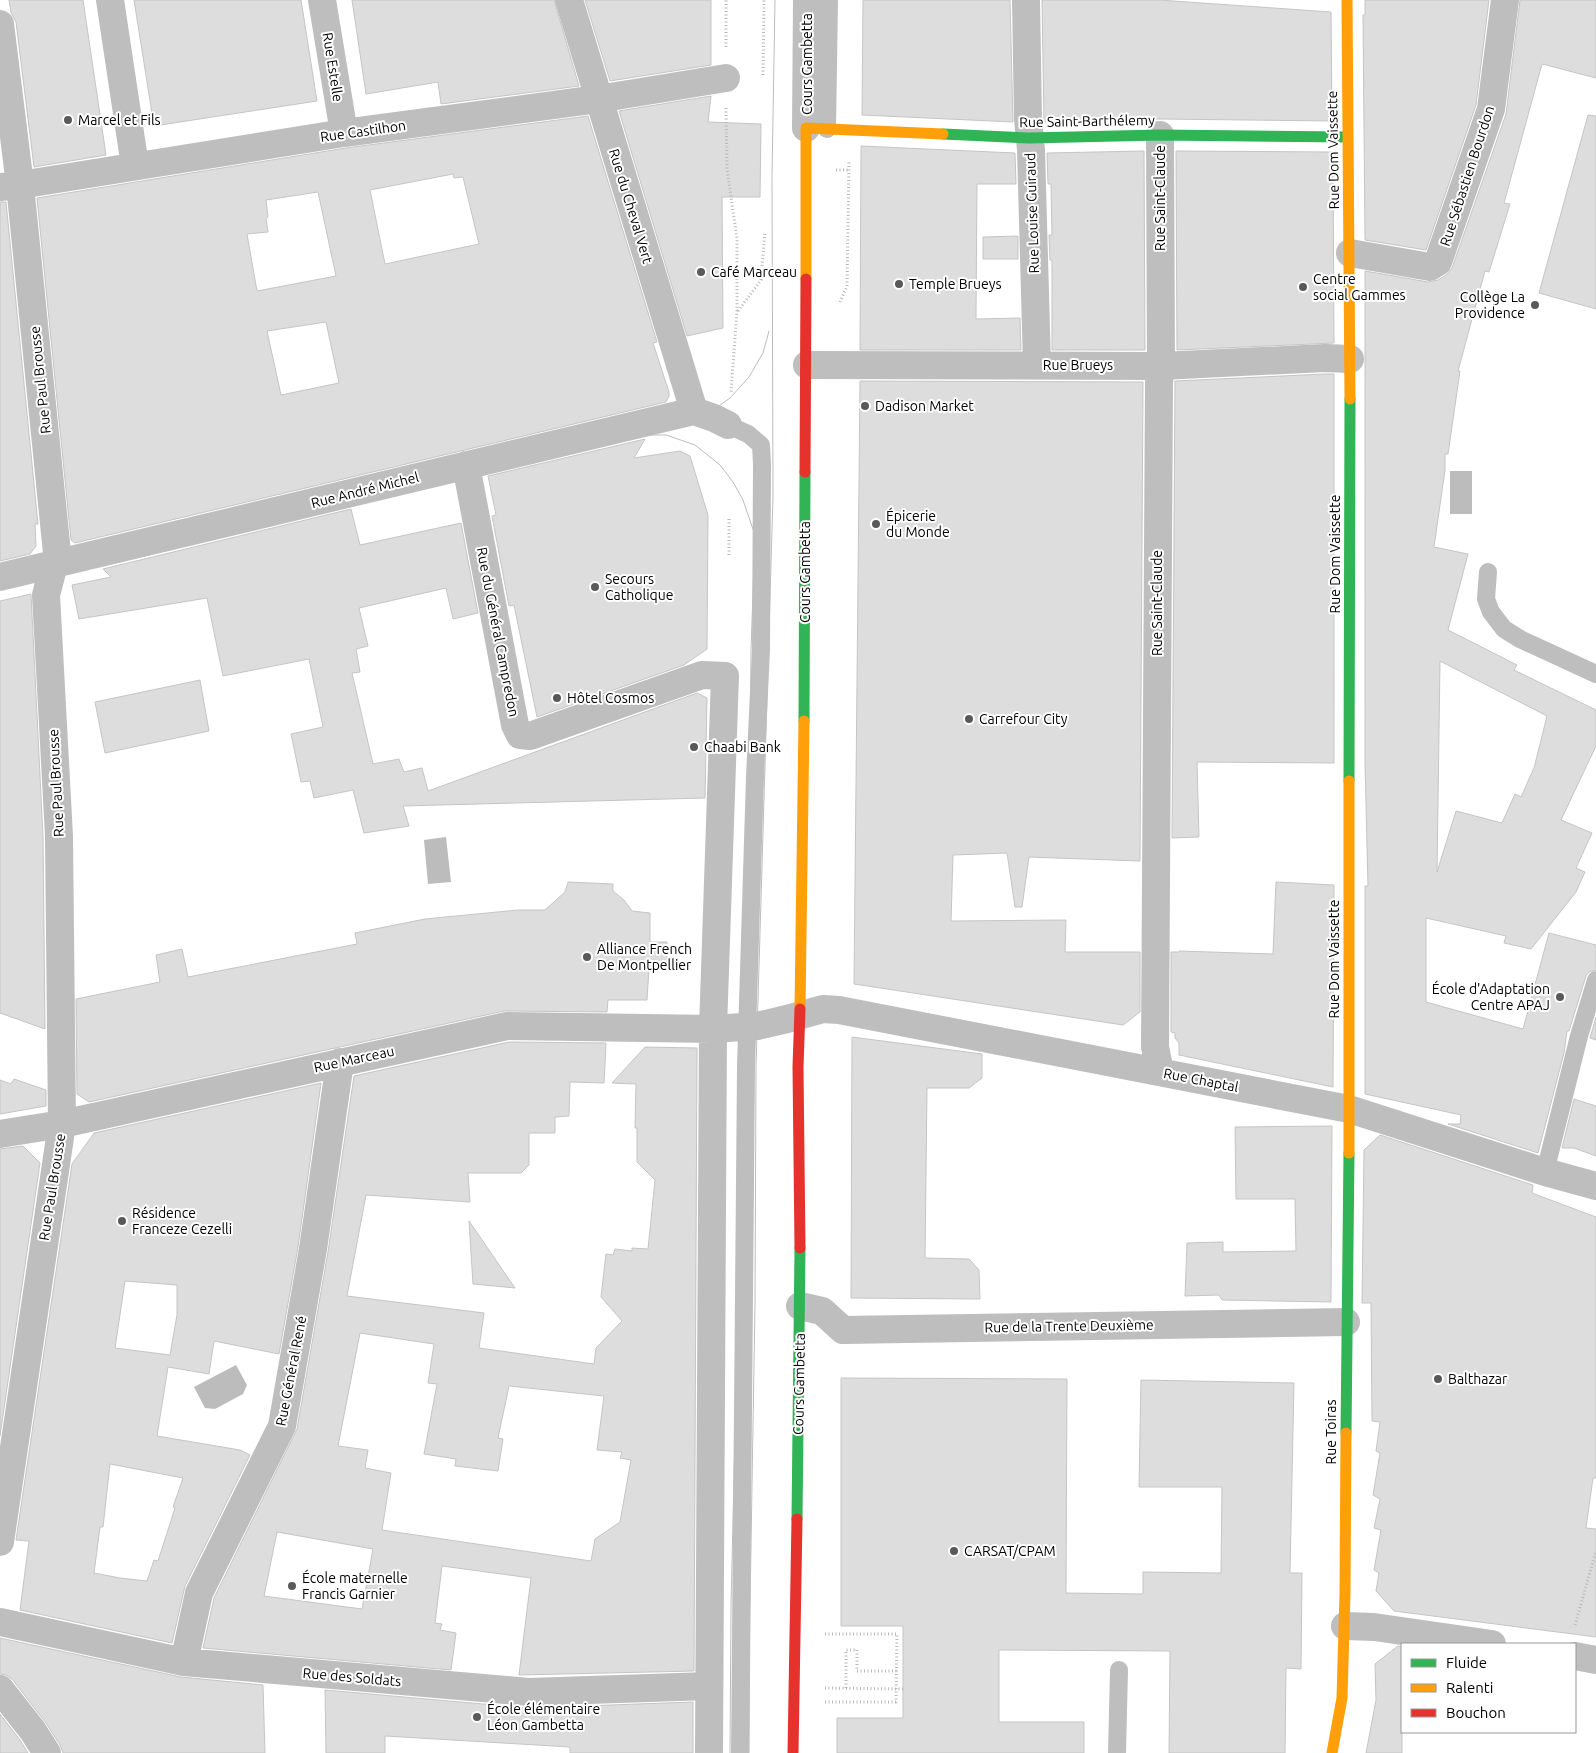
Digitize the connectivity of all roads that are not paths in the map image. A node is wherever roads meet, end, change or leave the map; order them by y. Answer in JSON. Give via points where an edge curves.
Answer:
{"nodes":[{"id":1,"x":110,"y":0,"type":"edge"},
{"id":2,"x":322,"y":0,"type":"edge"},
{"id":3,"x":569,"y":0,"type":"edge"},
{"id":4,"x":807,"y":0,"type":"edge"},
{"id":5,"x":830,"y":0,"type":"edge"},
{"id":6,"x":1026,"y":0,"type":"edge"},
{"id":7,"x":1347,"y":0,"type":"edge"},
{"id":8,"x":1505,"y":0,"type":"edge"},
{"id":9,"x":0,"y":24,"type":"edge"},
{"id":10,"x":726,"y":78,"type":"road end"},
{"id":11,"x":598,"y":99,"type":"junction"},
{"id":12,"x":817,"y":129,"type":"junction"},
{"id":13,"x":344,"y":133,"type":"junction"},
{"id":14,"x":1160,"y":135,"type":"junction"},
{"id":15,"x":1347,"y":137,"type":"junction"},
{"id":16,"x":1030,"y":138,"type":"junction"},
{"id":17,"x":135,"y":166,"type":"junction"},
{"id":18,"x":10,"y":186,"type":"edge"},
{"id":19,"x":1350,"y":253,"type":"junction"},
{"id":20,"x":1350,"y":359,"type":"junction"},
{"id":21,"x":807,"y":365,"type":"junction"},
{"id":22,"x":1037,"y":365,"type":"junction"},
{"id":23,"x":1161,"y":366,"type":"junction"},
{"id":24,"x":694,"y":411,"type":"junction"},
{"id":25,"x":728,"y":424,"type":"joint"},
{"id":26,"x":466,"y":465,"type":"junction"},
{"id":27,"x":53,"y":566,"type":"junction"},
{"id":28,"x":1488,"y":572,"type":"dead end"},
{"id":29,"x":0,"y":577,"type":"edge"},
{"id":30,"x":1596,"y":674,"type":"edge"},
{"id":31,"x":1596,"y":980,"type":"edge"},
{"id":32,"x":799,"y":1016,"type":"junction"},
{"id":33,"x":748,"y":1026,"type":"junction"},
{"id":34,"x":713,"y":1029,"type":"junction"},
{"id":35,"x":340,"y":1062,"type":"junction"},
{"id":36,"x":1160,"y":1071,"type":"junction"},
{"id":37,"x":1349,"y":1109,"type":"junction"},
{"id":38,"x":62,"y":1124,"type":"junction"},
{"id":39,"x":0,"y":1134,"type":"edge"},
{"id":40,"x":1545,"y":1172,"type":"junction"},
{"id":41,"x":1596,"y":1186,"type":"edge"},
{"id":42,"x":800,"y":1306,"type":"junction"},
{"id":43,"x":1346,"y":1322,"type":"junction"},
{"id":44,"x":0,"y":1542,"type":"edge"},
{"id":45,"x":0,"y":1622,"type":"edge"},
{"id":46,"x":1345,"y":1626,"type":"junction"},
{"id":47,"x":1485,"y":1643,"type":"edge"},
{"id":48,"x":1576,"y":1656,"type":"edge"},
{"id":49,"x":1596,"y":1660,"type":"edge"},
{"id":50,"x":184,"y":1662,"type":"junction"},
{"id":51,"x":1119,"y":1670,"type":"dead end"},
{"id":52,"x":709,"y":1686,"type":"junction"},
{"id":53,"x":0,"y":1689,"type":"edge"},
{"id":54,"x":47,"y":1753,"type":"edge"},
{"id":55,"x":710,"y":1753,"type":"edge"},
{"id":56,"x":740,"y":1753,"type":"edge"},
{"id":57,"x":793,"y":1753,"type":"edge"},
{"id":58,"x":1117,"y":1753,"type":"edge"},
{"id":59,"x":1332,"y":1753,"type":"edge"}],
"edges":[{"from":1,"to":17,"type":"street"},
{"from":2,"to":13,"type":"street","name":"Rue Estelle"},
{"from":3,"to":11,"type":"street","name":"Rue du Cheval Vert"},
{"from":4,"to":12,"type":"street","name":"Cours Gambetta"},
{"from":5,"to":12,"type":"lane"},
{"from":6,"to":16,"type":"street","name":"Rue Louise Guiraud"},
{"from":7,"to":15,"type":"street","name":"Rue Dom Vaissette"},
{"from":8,"to":19,"type":"street","name":"Rue Sébastien Bourdon","via":[[1491,109],[1438,262],[1430,267]]},
{"from":9,"to":18,"type":"street","name":"Rue Paul Brousse"},
{"from":10,"to":11,"type":"street","name":"Rue Castilhon"},
{"from":11,"to":13,"type":"street","name":"Rue Castilhon"},
{"from":11,"to":24,"type":"street","name":"Rue du Cheval Vert"},
{"from":12,"to":16,"type":"street","name":"Rue Saint-Barthélemy"},
{"from":12,"to":21,"type":"street","name":"Cours Gambetta"},
{"from":13,"to":17,"type":"street","name":"Rue Castilhon"},
{"from":14,"to":15,"type":"street","name":"Rue Saint-Barthélemy"},
{"from":14,"to":16,"type":"street","name":"Rue Saint-Barthélemy"},
{"from":14,"to":23,"type":"street","name":"Rue Saint-Claude"},
{"from":15,"to":19,"type":"street","name":"Rue Dom Vaissette"},
{"from":16,"to":22,"type":"street","name":"Rue Louise Guiraud"},
{"from":17,"to":18,"type":"street","name":"Rue Castilhon"},
{"from":18,"to":27,"type":"street","name":"Rue Paul Brousse","via":[[57,553]]},
{"from":19,"to":20,"type":"street","name":"Rue Dom Vaissette"},
{"from":20,"to":23,"type":"street","name":"Rue Brueys"},
{"from":20,"to":37,"type":"street","name":"Rue Dom Vaissette"},
{"from":21,"to":22,"type":"street","name":"Rue Brueys"},
{"from":21,"to":32,"type":"street","name":"Cours Gambetta"},
{"from":22,"to":23,"type":"street","name":"Rue Brueys"},
{"from":23,"to":36,"type":"street","name":"Rue Saint-Claude","via":[[1158,393],[1155,1047]]},
{"from":24,"to":25,"type":"street"},
{"from":24,"to":26,"type":"street","name":"Rue André Michel"},
{"from":25,"to":33,"type":"lane","via":[[761,445],[762,465],[761,650]]},
{"from":26,"to":27,"type":"street","name":"Rue André Michel"},
{"from":26,"to":34,"type":"street","name":"Rue du Général Campredon","via":[[520,734],[530,736],[702,675],[725,676]]},
{"from":27,"to":29,"type":"street","name":"Rue André Michel"},
{"from":27,"to":38,"type":"street","name":"Rue Paul Brousse","via":[[46,595],[59,836]]},
{"from":28,"to":30,"type":"lane","via":[[1486,599],[1504,629]]},
{"from":31,"to":40,"type":"lane"},
{"from":32,"to":33,"type":"street"},
{"from":32,"to":36,"type":"street","name":"Rue Chaptal","via":[[823,1009],[839,1010]]},
{"from":32,"to":42,"type":"street","name":"Cours Gambetta"},
{"from":33,"to":34,"type":"street"},
{"from":33,"to":56,"type":"lane"},
{"from":34,"to":35,"type":"street","name":"Rue Marceau","via":[[507,1026]]},
{"from":34,"to":52,"type":"street"},
{"from":35,"to":38,"type":"street","name":"Rue Marceau"},
{"from":35,"to":50,"type":"street","name":"Rue Général René","via":[[313,1250],[282,1426],[199,1593]]},
{"from":36,"to":37,"type":"street","name":"Rue Chaptal"},
{"from":37,"to":40,"type":"street","name":"Rue Chaptal"},
{"from":37,"to":43,"type":"street","name":"Rue Toiras"},
{"from":38,"to":39,"type":"street","name":"Rue Marceau"},
{"from":38,"to":44,"type":"street","name":"Rue Paul Brousse"},
{"from":40,"to":41,"type":"street","name":"Rue Chaptal"},
{"from":42,"to":43,"type":"street","name":"Rue de la Trente Deuxième","via":[[822,1311],[843,1330]]},
{"from":42,"to":57,"type":"street","name":"Cours Gambetta"},
{"from":43,"to":46,"type":"street","name":"Rue Toiras"},
{"from":45,"to":50,"type":"street","name":"Rue des Soldats"},
{"from":46,"to":47,"type":"street","via":[[1374,1627]]},
{"from":46,"to":59,"type":"street","name":"Rue Toiras","via":[[1342,1698]]},
{"from":48,"to":49,"type":"street"},
{"from":50,"to":52,"type":"street","name":"Rue des Soldats","via":[[529,1692]]},
{"from":51,"to":58,"type":"lane"},
{"from":52,"to":55,"type":"street"},
{"from":53,"to":54,"type":"street","via":[[34,1731]]}]}
